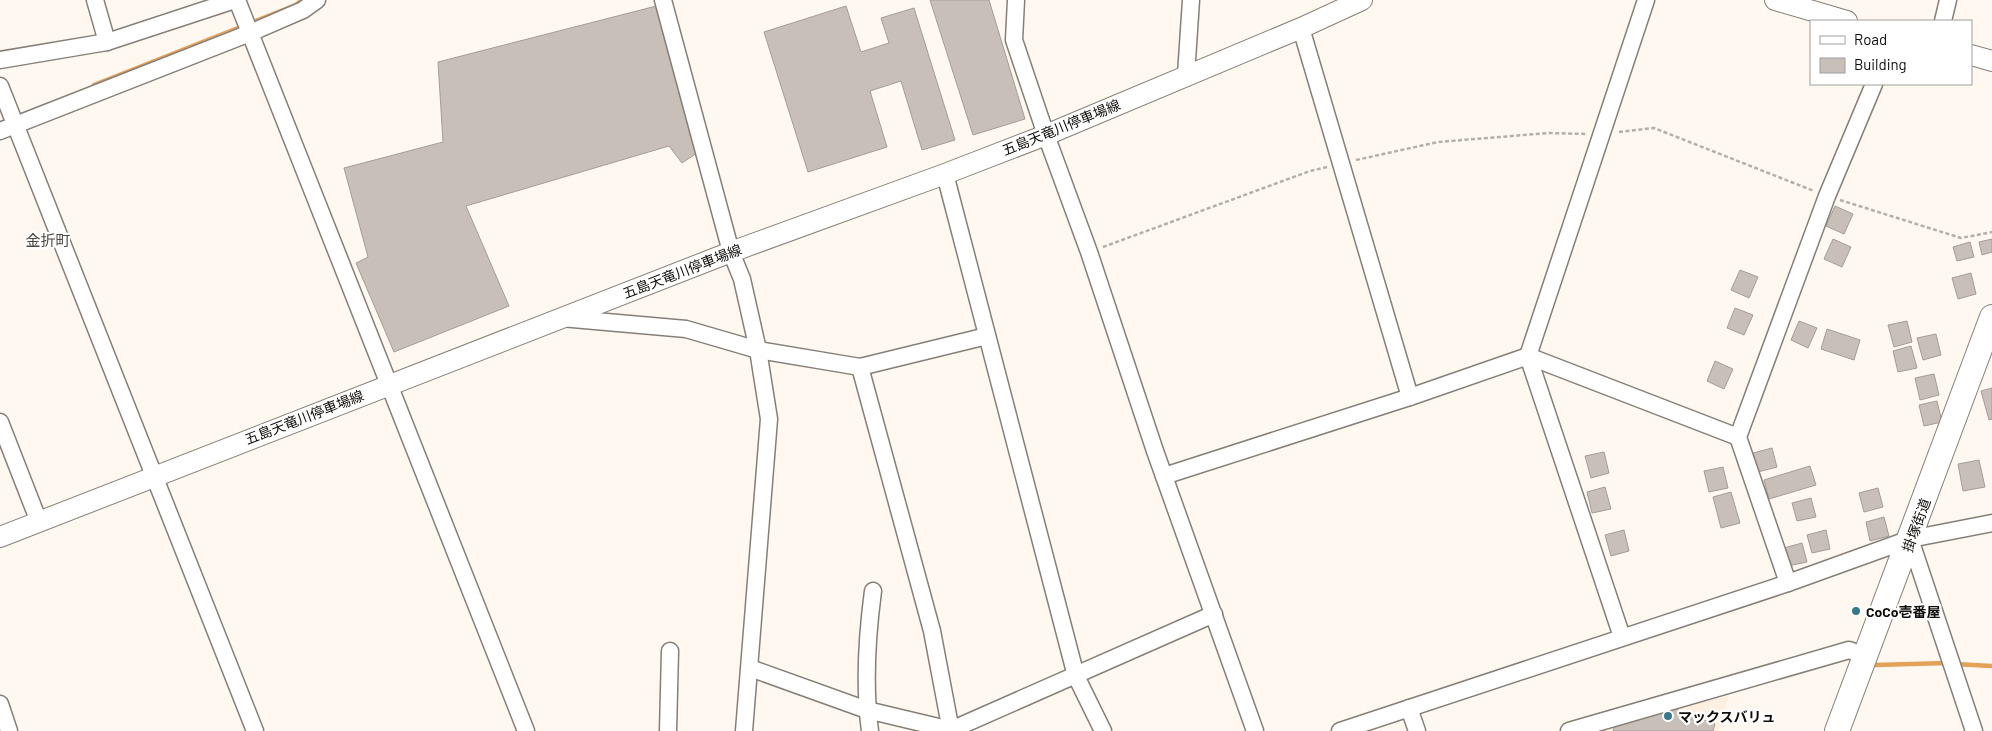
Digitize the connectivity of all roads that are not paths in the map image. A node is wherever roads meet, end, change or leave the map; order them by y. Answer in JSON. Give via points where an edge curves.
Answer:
{"nodes":[{"id":1,"x":95,"y":0,"type":"edge"},
{"id":2,"x":236,"y":0,"type":"edge"},
{"id":3,"x":317,"y":0,"type":"edge"},
{"id":4,"x":664,"y":0,"type":"edge"},
{"id":5,"x":1016,"y":0,"type":"edge"},
{"id":6,"x":1191,"y":0,"type":"edge"},
{"id":7,"x":1646,"y":0,"type":"edge"},
{"id":8,"x":1948,"y":0,"type":"edge"},
{"id":9,"x":1784,"y":1,"type":"edge"},
{"id":10,"x":1351,"y":2,"type":"edge"},
{"id":11,"x":1844,"y":20,"type":"edge"},
{"id":12,"x":1943,"y":20,"type":"edge"},
{"id":13,"x":1301,"y":28,"type":"junction"},
{"id":14,"x":250,"y":33,"type":"junction"},
{"id":15,"x":107,"y":42,"type":"junction"},
{"id":16,"x":1972,"y":56,"type":"edge"},
{"id":17,"x":0,"y":60,"type":"edge"},
{"id":18,"x":1992,"y":61,"type":"edge"},
{"id":19,"x":1186,"y":75,"type":"junction"},
{"id":20,"x":1874,"y":85,"type":"edge"},
{"id":21,"x":0,"y":86,"type":"edge"},
{"id":22,"x":8,"y":128,"type":"edge"},
{"id":23,"x":1046,"y":135,"type":"junction"},
{"id":24,"x":945,"y":174,"type":"junction"},
{"id":25,"x":731,"y":252,"type":"junction"},
{"id":26,"x":560,"y":318,"type":"junction"},
{"id":27,"x":1992,"y":318,"type":"edge"},
{"id":28,"x":987,"y":336,"type":"junction"},
{"id":29,"x":758,"y":350,"type":"junction"},
{"id":30,"x":1528,"y":356,"type":"junction"},
{"id":31,"x":860,"y":368,"type":"junction"},
{"id":32,"x":390,"y":384,"type":"junction"},
{"id":33,"x":1410,"y":398,"type":"junction"},
{"id":34,"x":0,"y":422,"type":"edge"},
{"id":35,"x":1738,"y":437,"type":"junction"},
{"id":36,"x":154,"y":476,"type":"junction"},
{"id":37,"x":1164,"y":476,"type":"junction"},
{"id":38,"x":39,"y":522,"type":"junction"},
{"id":39,"x":1992,"y":523,"type":"edge"},
{"id":40,"x":0,"y":537,"type":"edge"},
{"id":41,"x":1910,"y":539,"type":"junction"},
{"id":42,"x":1788,"y":583,"type":"junction"},
{"id":43,"x":873,"y":591,"type":"dead end"},
{"id":44,"x":1214,"y":614,"type":"junction"},
{"id":45,"x":1622,"y":637,"type":"junction"},
{"id":46,"x":670,"y":651,"type":"dead end"},
{"id":47,"x":1865,"y":659,"type":"junction"},
{"id":48,"x":750,"y":668,"type":"junction"},
{"id":49,"x":1076,"y":676,"type":"junction"},
{"id":50,"x":0,"y":704,"type":"edge"},
{"id":51,"x":1409,"y":708,"type":"junction"},
{"id":52,"x":867,"y":710,"type":"junction"},
{"id":53,"x":951,"y":730,"type":"edge"},
{"id":54,"x":9,"y":731,"type":"edge"},
{"id":55,"x":255,"y":731,"type":"edge"},
{"id":56,"x":526,"y":731,"type":"edge"},
{"id":57,"x":668,"y":731,"type":"edge"},
{"id":58,"x":744,"y":731,"type":"edge"},
{"id":59,"x":870,"y":731,"type":"edge"},
{"id":60,"x":1103,"y":731,"type":"edge"},
{"id":61,"x":1256,"y":731,"type":"edge"},
{"id":62,"x":1340,"y":731,"type":"edge"},
{"id":63,"x":1417,"y":731,"type":"edge"},
{"id":64,"x":1569,"y":731,"type":"edge"},
{"id":65,"x":1837,"y":731,"type":"edge"},
{"id":66,"x":1974,"y":731,"type":"edge"}],
"edges":[{"from":1,"to":15,"type":"street"},
{"from":2,"to":14,"type":"street"},
{"from":2,"to":15,"type":"street"},
{"from":3,"to":14,"type":"street","via":[[303,10]]},
{"from":4,"to":25,"type":"street"},
{"from":5,"to":23,"type":"street","via":[[1014,40]]},
{"from":6,"to":19,"type":"street"},
{"from":7,"to":30,"type":"street"},
{"from":8,"to":12,"type":"street"},
{"from":9,"to":11,"type":"main road"},
{"from":10,"to":13,"type":"main road","name":"五島天竜川停車場線"},
{"from":13,"to":19,"type":"main road","name":"五島天竜川停車場線"},
{"from":13,"to":33,"type":"street"},
{"from":14,"to":22,"type":"street"},
{"from":14,"to":32,"type":"street"},
{"from":15,"to":17,"type":"street"},
{"from":16,"to":18,"type":"main road"},
{"from":19,"to":23,"type":"main road","name":"五島天竜川停車場線"},
{"from":20,"to":35,"type":"street","via":[[1827,196]]},
{"from":21,"to":22,"type":"street"},
{"from":22,"to":36,"type":"street"},
{"from":23,"to":24,"type":"main road","name":"五島天竜川停車場線"},
{"from":23,"to":37,"type":"street"},
{"from":24,"to":25,"type":"main road","name":"五島天竜川停車場線"},
{"from":24,"to":28,"type":"street"},
{"from":25,"to":26,"type":"main road","name":"五島天竜川停車場線"},
{"from":25,"to":29,"type":"street","via":[[742,279]]},
{"from":26,"to":29,"type":"street","via":[[686,329]]},
{"from":26,"to":32,"type":"main road","name":"五島天竜川停車場線"},
{"from":27,"to":41,"type":"highway","name":"掛塚街道"},
{"from":28,"to":31,"type":"street"},
{"from":28,"to":49,"type":"street"},
{"from":29,"to":31,"type":"street"},
{"from":29,"to":48,"type":"street","via":[[768,419]]},
{"from":30,"to":33,"type":"street"},
{"from":30,"to":35,"type":"street"},
{"from":30,"to":45,"type":"street"},
{"from":31,"to":53,"type":"street","via":[[932,631]]},
{"from":32,"to":36,"type":"main road","name":"五島天竜川停車場線"},
{"from":32,"to":56,"type":"street"},
{"from":33,"to":37,"type":"street"},
{"from":34,"to":38,"type":"street"},
{"from":35,"to":42,"type":"street"},
{"from":36,"to":38,"type":"main road","name":"五島天竜川停車場線"},
{"from":36,"to":55,"type":"street"},
{"from":37,"to":44,"type":"street"},
{"from":38,"to":40,"type":"main road","name":"五島天竜川停車場線"},
{"from":39,"to":41,"type":"street"},
{"from":41,"to":42,"type":"street"},
{"from":41,"to":47,"type":"highway","name":"掛塚街道"},
{"from":41,"to":66,"type":"street"},
{"from":42,"to":45,"type":"street"},
{"from":43,"to":52,"type":"street","via":[[869,620]]},
{"from":44,"to":49,"type":"street"},
{"from":44,"to":61,"type":"street"},
{"from":45,"to":51,"type":"street"},
{"from":46,"to":57,"type":"street"},
{"from":47,"to":64,"type":"street","via":[[1849,650]]},
{"from":47,"to":65,"type":"highway","name":"掛塚街道"},
{"from":48,"to":52,"type":"street"},
{"from":48,"to":58,"type":"street"},
{"from":49,"to":53,"type":"street"},
{"from":49,"to":60,"type":"street"},
{"from":50,"to":54,"type":"street"},
{"from":51,"to":62,"type":"street"},
{"from":51,"to":63,"type":"street"},
{"from":52,"to":53,"type":"street"},
{"from":52,"to":59,"type":"street"}]}
